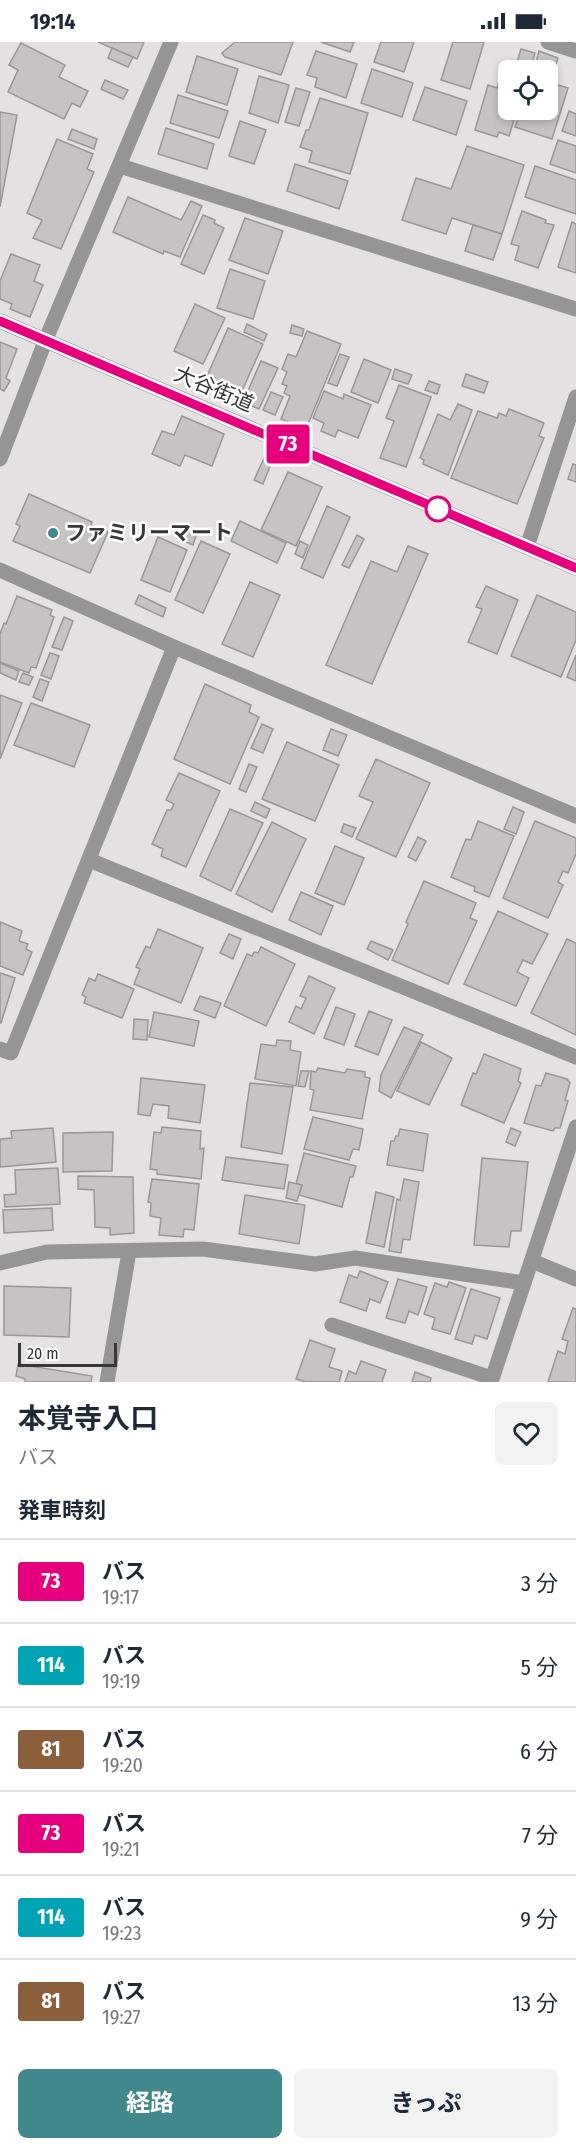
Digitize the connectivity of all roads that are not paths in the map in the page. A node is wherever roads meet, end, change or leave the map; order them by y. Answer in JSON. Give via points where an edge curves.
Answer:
{"nodes":[{"id":1,"x":171,"y":42,"type":"edge"},
{"id":2,"x":548,"y":42,"type":"edge"},
{"id":3,"x":576,"y":51,"type":"edge"},
{"id":4,"x":120,"y":166,"type":"junction"},
{"id":5,"x":576,"y":309,"type":"edge"},
{"id":6,"x":0,"y":321,"type":"edge"},
{"id":7,"x":46,"y":339,"type":"junction"},
{"id":8,"x":576,"y":397,"type":"edge"},
{"id":9,"x":0,"y":459,"type":"edge"},
{"id":10,"x":527,"y":547,"type":"junction"},
{"id":11,"x":576,"y":568,"type":"edge"},
{"id":12,"x":0,"y":570,"type":"edge"},
{"id":13,"x":174,"y":647,"type":"junction"},
{"id":14,"x":576,"y":816,"type":"edge"},
{"id":15,"x":89,"y":860,"type":"junction"},
{"id":16,"x":0,"y":1049,"type":"edge"},
{"id":17,"x":576,"y":1057,"type":"edge"},
{"id":18,"x":576,"y":1127,"type":"edge"},
{"id":19,"x":129,"y":1252,"type":"junction"},
{"id":20,"x":532,"y":1260,"type":"junction"},
{"id":21,"x":0,"y":1263,"type":"edge"},
{"id":22,"x":576,"y":1278,"type":"edge"},
{"id":23,"x":525,"y":1283,"type":"junction"},
{"id":24,"x":332,"y":1325,"type":"dead end"},
{"id":25,"x":492,"y":1380,"type":"edge"},
{"id":26,"x":107,"y":1382,"type":"edge"}],
"edges":[{"from":1,"to":4,"type":"street"},
{"from":2,"to":3,"type":"street"},
{"from":4,"to":5,"type":"street"},
{"from":4,"to":7,"type":"street"},
{"from":6,"to":7,"type":"street","name":"大谷街道"},
{"from":7,"to":9,"type":"street"},
{"from":7,"to":10,"type":"street","name":"大谷街道"},
{"from":8,"to":10,"type":"street"},
{"from":10,"to":11,"type":"street","name":"大谷街道"},
{"from":12,"to":13,"type":"street"},
{"from":13,"to":14,"type":"street"},
{"from":13,"to":15,"type":"street"},
{"from":15,"to":16,"type":"street","via":[[10,1053]]},
{"from":15,"to":17,"type":"street"},
{"from":18,"to":20,"type":"street"},
{"from":19,"to":21,"type":"street","via":[[47,1252]]},
{"from":19,"to":23,"type":"street","via":[[203,1249],[315,1264],[355,1258]]},
{"from":19,"to":26,"type":"street"},
{"from":20,"to":22,"type":"street"},
{"from":20,"to":23,"type":"street"},
{"from":23,"to":25,"type":"street"},
{"from":24,"to":25,"type":"street"}]}
